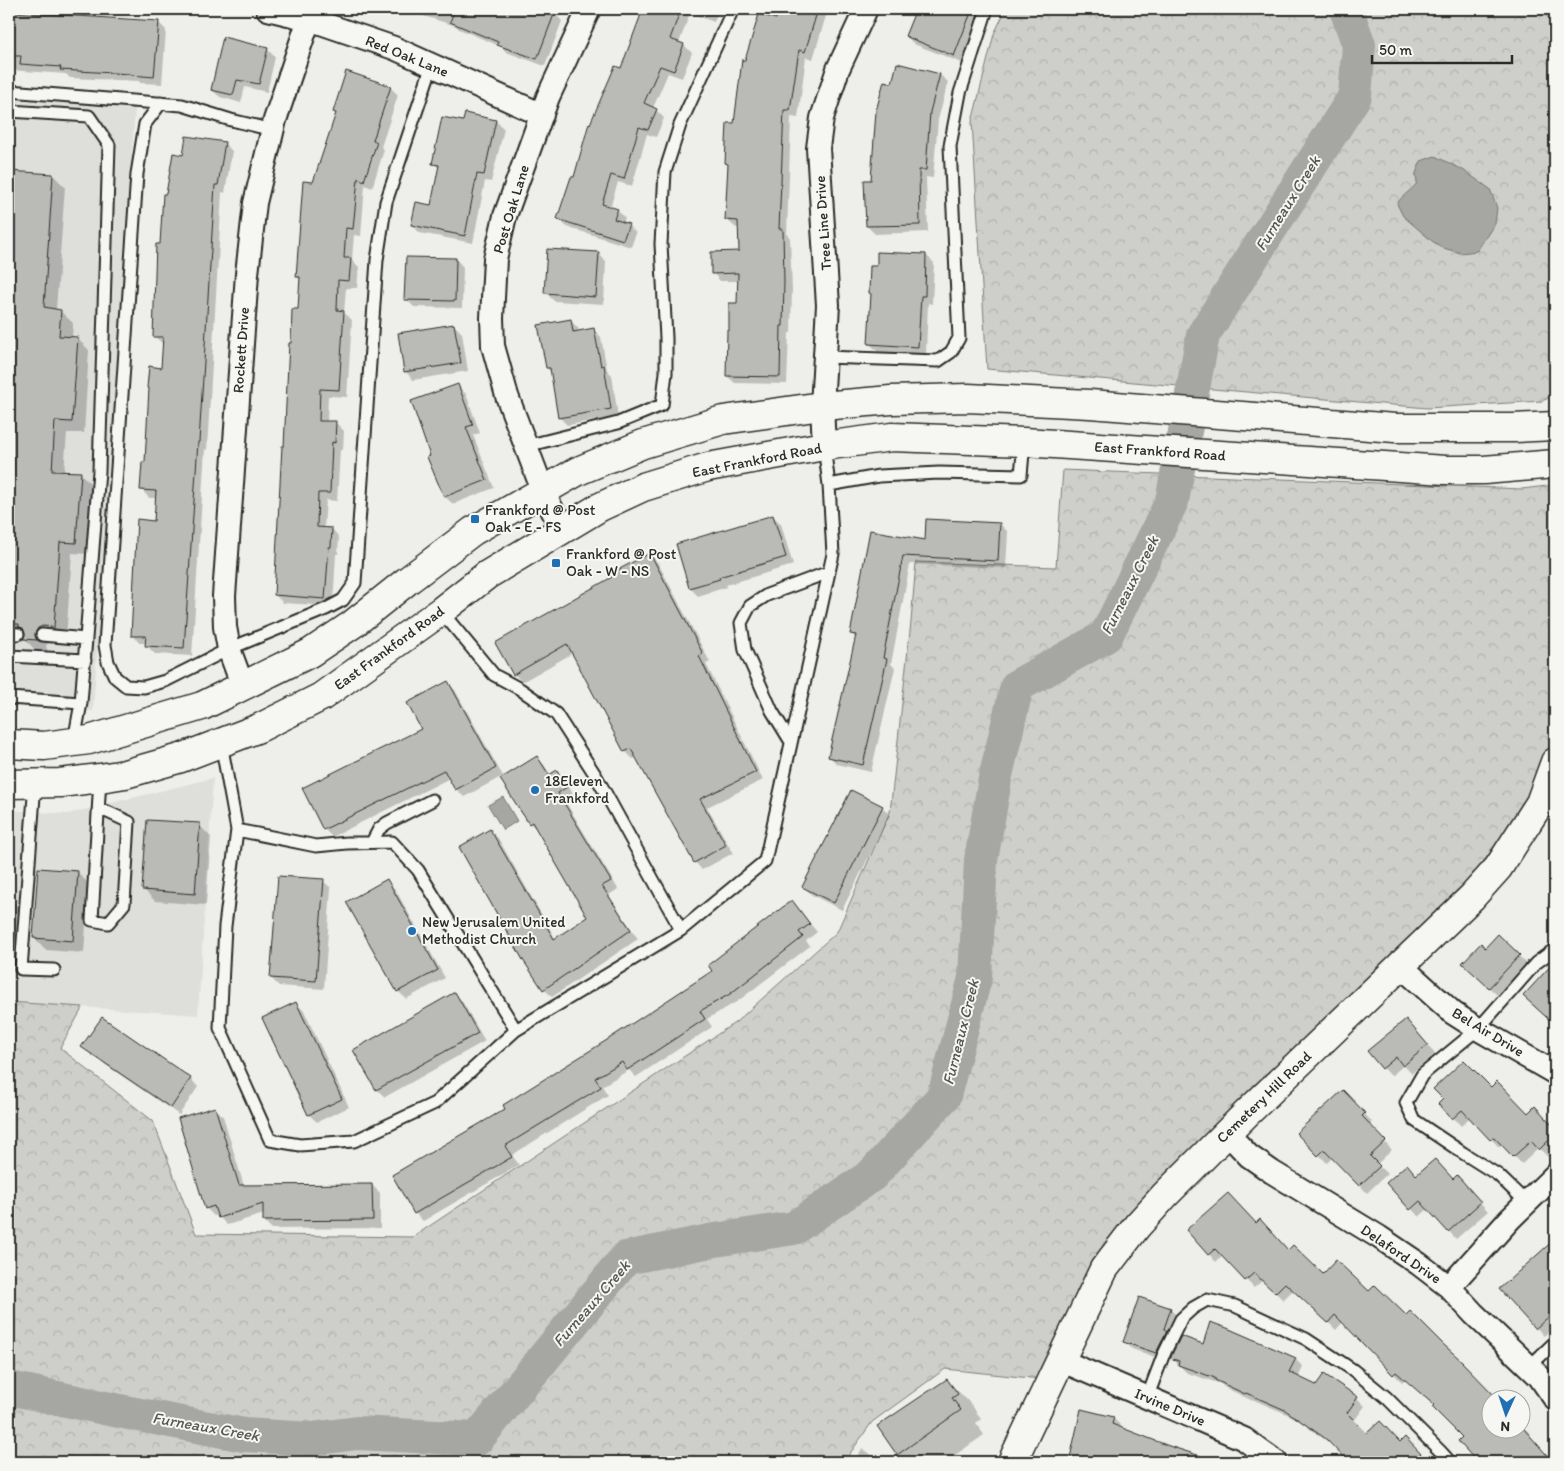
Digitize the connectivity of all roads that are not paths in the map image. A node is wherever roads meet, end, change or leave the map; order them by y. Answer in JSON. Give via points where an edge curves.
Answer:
{"nodes":[{"id":1,"x":268,"y":9,"type":"edge"},
{"id":2,"x":588,"y":9,"type":"edge"},
{"id":3,"x":733,"y":9,"type":"edge"},
{"id":4,"x":866,"y":9,"type":"edge"},
{"id":5,"x":987,"y":9,"type":"edge"},
{"id":6,"x":309,"y":19,"type":"junction"},
{"id":7,"x":432,"y":66,"type":"junction"},
{"id":8,"x":9,"y":91,"type":"edge"},
{"id":9,"x":161,"y":103,"type":"junction"},
{"id":10,"x":9,"y":111,"type":"edge"},
{"id":11,"x":542,"y":115,"type":"junction"},
{"id":12,"x":272,"y":130,"type":"junction"},
{"id":13,"x":825,"y":357,"type":"junction"},
{"id":14,"x":822,"y":406,"type":"junction"},
{"id":15,"x":1555,"y":426,"type":"edge"},
{"id":16,"x":1024,"y":442,"type":"junction"},
{"id":17,"x":526,"y":446,"type":"junction"},
{"id":18,"x":824,"y":446,"type":"junction"},
{"id":19,"x":1555,"y":464,"type":"edge"},
{"id":20,"x":829,"y":485,"type":"junction"},
{"id":21,"x":543,"y":491,"type":"junction"},
{"id":22,"x":562,"y":530,"type":"junction"},
{"id":23,"x":829,"y":572,"type":"junction"},
{"id":24,"x":441,"y":611,"type":"junction"},
{"id":25,"x":42,"y":635,"type":"dead end"},
{"id":26,"x":86,"y":639,"type":"junction"},
{"id":27,"x":229,"y":649,"type":"junction"},
{"id":28,"x":9,"y":656,"type":"edge"},
{"id":29,"x":84,"y":660,"type":"junction"},
{"id":30,"x":242,"y":687,"type":"junction"},
{"id":31,"x":9,"y":698,"type":"edge"},
{"id":32,"x":81,"y":703,"type":"junction"},
{"id":33,"x":74,"y":742,"type":"junction"},
{"id":34,"x":791,"y":742,"type":"junction"},
{"id":35,"x":221,"y":743,"type":"junction"},
{"id":36,"x":9,"y":744,"type":"edge"},
{"id":37,"x":1555,"y":762,"type":"edge"},
{"id":38,"x":88,"y":780,"type":"junction"},
{"id":39,"x":35,"y":783,"type":"junction"},
{"id":40,"x":9,"y":784,"type":"edge"},
{"id":41,"x":432,"y":800,"type":"dead end"},
{"id":42,"x":1548,"y":806,"type":"edge"},
{"id":43,"x":99,"y":808,"type":"junction"},
{"id":44,"x":237,"y":830,"type":"junction"},
{"id":45,"x":372,"y":842,"type":"junction"},
{"id":46,"x":681,"y":930,"type":"junction"},
{"id":47,"x":1555,"y":949,"type":"edge"},
{"id":48,"x":1402,"y":966,"type":"junction"},
{"id":49,"x":54,"y":970,"type":"dead end"},
{"id":50,"x":1478,"y":1029,"type":"junction"},
{"id":51,"x":516,"y":1030,"type":"junction"},
{"id":52,"x":1555,"y":1073,"type":"edge"},
{"id":53,"x":1227,"y":1133,"type":"junction"},
{"id":54,"x":1555,"y":1175,"type":"edge"},
{"id":55,"x":1527,"y":1203,"type":"junction"},
{"id":56,"x":1449,"y":1287,"type":"junction"},
{"id":57,"x":1555,"y":1342,"type":"edge"},
{"id":58,"x":1060,"y":1360,"type":"junction"},
{"id":59,"x":1530,"y":1367,"type":"junction"},
{"id":60,"x":1147,"y":1398,"type":"junction"},
{"id":61,"x":1555,"y":1399,"type":"edge"},
{"id":62,"x":1012,"y":1462,"type":"edge"},
{"id":63,"x":1276,"y":1462,"type":"edge"},
{"id":64,"x":1450,"y":1462,"type":"edge"}],
"edges":[{"from":1,"to":6,"type":"street","name":"Red Oak Lane"},
{"from":2,"to":11,"type":"street","name":"Post Oak Lane"},
{"from":3,"to":17,"type":"lane","via":[[680,125],[665,172],[661,244],[666,373],[662,405],[618,423]]},
{"from":4,"to":13,"type":"street","name":"Tree Line Drive","via":[[838,69],[822,118],[818,148],[828,305]]},
{"from":5,"to":13,"type":"lane","via":[[960,92],[950,146],[959,338],[952,352],[938,361]]},
{"from":6,"to":7,"type":"street","name":"Red Oak Lane","via":[[394,48]]},
{"from":6,"to":12,"type":"street","name":"Rockett Drive"},
{"from":7,"to":11,"type":"street","name":"Red Oak Lane"},
{"from":7,"to":27,"type":"lane","via":[[386,202],[377,260],[355,583],[344,600],[326,610]]},
{"from":8,"to":9,"type":"lane"},
{"from":9,"to":12,"type":"lane","via":[[182,105]]},
{"from":9,"to":27,"type":"lane","via":[[145,124],[137,174],[105,646],[115,677],[126,686],[144,687],[165,681]]},
{"from":10,"to":26,"type":"lane","via":[[89,116],[109,144],[99,471]]},
{"from":11,"to":17,"type":"street","name":"Post Oak Lane","via":[[506,216],[495,259],[492,318],[493,346],[506,396]]},
{"from":12,"to":27,"type":"street","name":"Rockett Drive","via":[[255,203],[247,274],[224,596]]},
{"from":13,"to":14,"type":"street","name":"Tree Line Drive"},
{"from":14,"to":15,"type":"main road","via":[[968,398],[1395,428]]},
{"from":14,"to":18,"type":"street","name":"Tree Line Drive"},
{"from":14,"to":21,"type":"main road","via":[[722,420],[643,444]]},
{"from":16,"to":18,"type":"main road","name":"East Frankford Road","via":[[892,437]]},
{"from":16,"to":19,"type":"main road","name":"East Frankford Road","via":[[1444,470]]},
{"from":16,"to":20,"type":"lane","via":[[1022,475],[939,473],[879,476]]},
{"from":17,"to":21,"type":"street","name":"Post Oak Lane"},
{"from":18,"to":20,"type":"lane"},
{"from":18,"to":22,"type":"main road","name":"East Frankford Road","via":[[708,467],[643,487]]},
{"from":20,"to":23,"type":"lane","via":[[833,554]]},
{"from":21,"to":22,"type":"street","name":"Post Oak Lane"},
{"from":21,"to":30,"type":"main road","via":[[473,531],[353,624],[310,653]]},
{"from":22,"to":24,"type":"main road","name":"East Frankford Road","via":[[487,575]]},
{"from":23,"to":34,"type":"lane"},
{"from":23,"to":34,"type":"lane","via":[[767,595],[750,606],[741,623],[745,650],[772,711]]},
{"from":24,"to":35,"type":"main road","name":"East Frankford Road","via":[[320,697]]},
{"from":24,"to":46,"type":"lane","via":[[494,675],[556,714],[596,776]]},
{"from":25,"to":26,"type":"lane"},
{"from":26,"to":29,"type":"lane"},
{"from":27,"to":30,"type":"street","name":"Rockett Drive"},
{"from":28,"to":29,"type":"lane"},
{"from":29,"to":32,"type":"lane"},
{"from":30,"to":33,"type":"main road","via":[[202,706]]},
{"from":31,"to":32,"type":"lane"},
{"from":32,"to":33,"type":"lane"},
{"from":33,"to":36,"type":"main road","via":[[44,746]]},
{"from":33,"to":38,"type":"main road"},
{"from":34,"to":46,"type":"lane","via":[[765,861]]},
{"from":35,"to":38,"type":"main road","name":"East Frankford Road","via":[[125,774]]},
{"from":35,"to":44,"type":"lane"},
{"from":37,"to":42,"type":"main road","name":"Cemetery Hill Road"},
{"from":38,"to":39,"type":"main road","name":"East Frankford Road"},
{"from":38,"to":43,"type":"lane"},
{"from":39,"to":40,"type":"main road","name":"East Frankford Road"},
{"from":39,"to":49,"type":"lane","via":[[21,969]]},
{"from":41,"to":45,"type":"lane","via":[[387,823]]},
{"from":42,"to":48,"type":"main road","name":"Cemetery Hill Road","via":[[1472,897]]},
{"from":43,"to":43,"type":"lane","via":[[92,920],[108,923],[124,904],[129,822]]},
{"from":44,"to":45,"type":"lane","via":[[316,846]]},
{"from":44,"to":51,"type":"lane","via":[[225,926],[220,1028],[270,1140],[300,1145],[354,1141],[435,1103]]},
{"from":45,"to":51,"type":"lane","via":[[392,842],[418,870]]},
{"from":46,"to":51,"type":"lane"},
{"from":47,"to":50,"type":"lane","via":[[1536,963]]},
{"from":48,"to":50,"type":"street","name":"Bel Air Drive","via":[[1453,1012]]},
{"from":48,"to":53,"type":"main road","name":"Cemetery Hill Road"},
{"from":50,"to":52,"type":"street","name":"Bel Air Drive"},
{"from":50,"to":55,"type":"lane","via":[[1422,1076],[1406,1103],[1414,1120],[1498,1176]]},
{"from":53,"to":56,"type":"street","name":"Delaford Drive","via":[[1249,1156],[1272,1172],[1379,1237]]},
{"from":53,"to":58,"type":"main road","name":"Cemetery Hill Road","via":[[1165,1195],[1104,1269]]},
{"from":54,"to":55,"type":"street"},
{"from":55,"to":56,"type":"street"},
{"from":56,"to":59,"type":"street","name":"Delaford Drive"},
{"from":57,"to":59,"type":"lane"},
{"from":58,"to":60,"type":"street","name":"Irvine Drive"},
{"from":58,"to":62,"type":"main road","name":"Cemetery Hill Road"},
{"from":59,"to":61,"type":"street","name":"Delaford Drive"},
{"from":60,"to":63,"type":"street","name":"Irvine Drive","via":[[1244,1439]]},
{"from":60,"to":64,"type":"lane","via":[[1181,1319],[1207,1300],[1235,1306],[1277,1325],[1306,1339],[1353,1370],[1386,1397]]}]}
